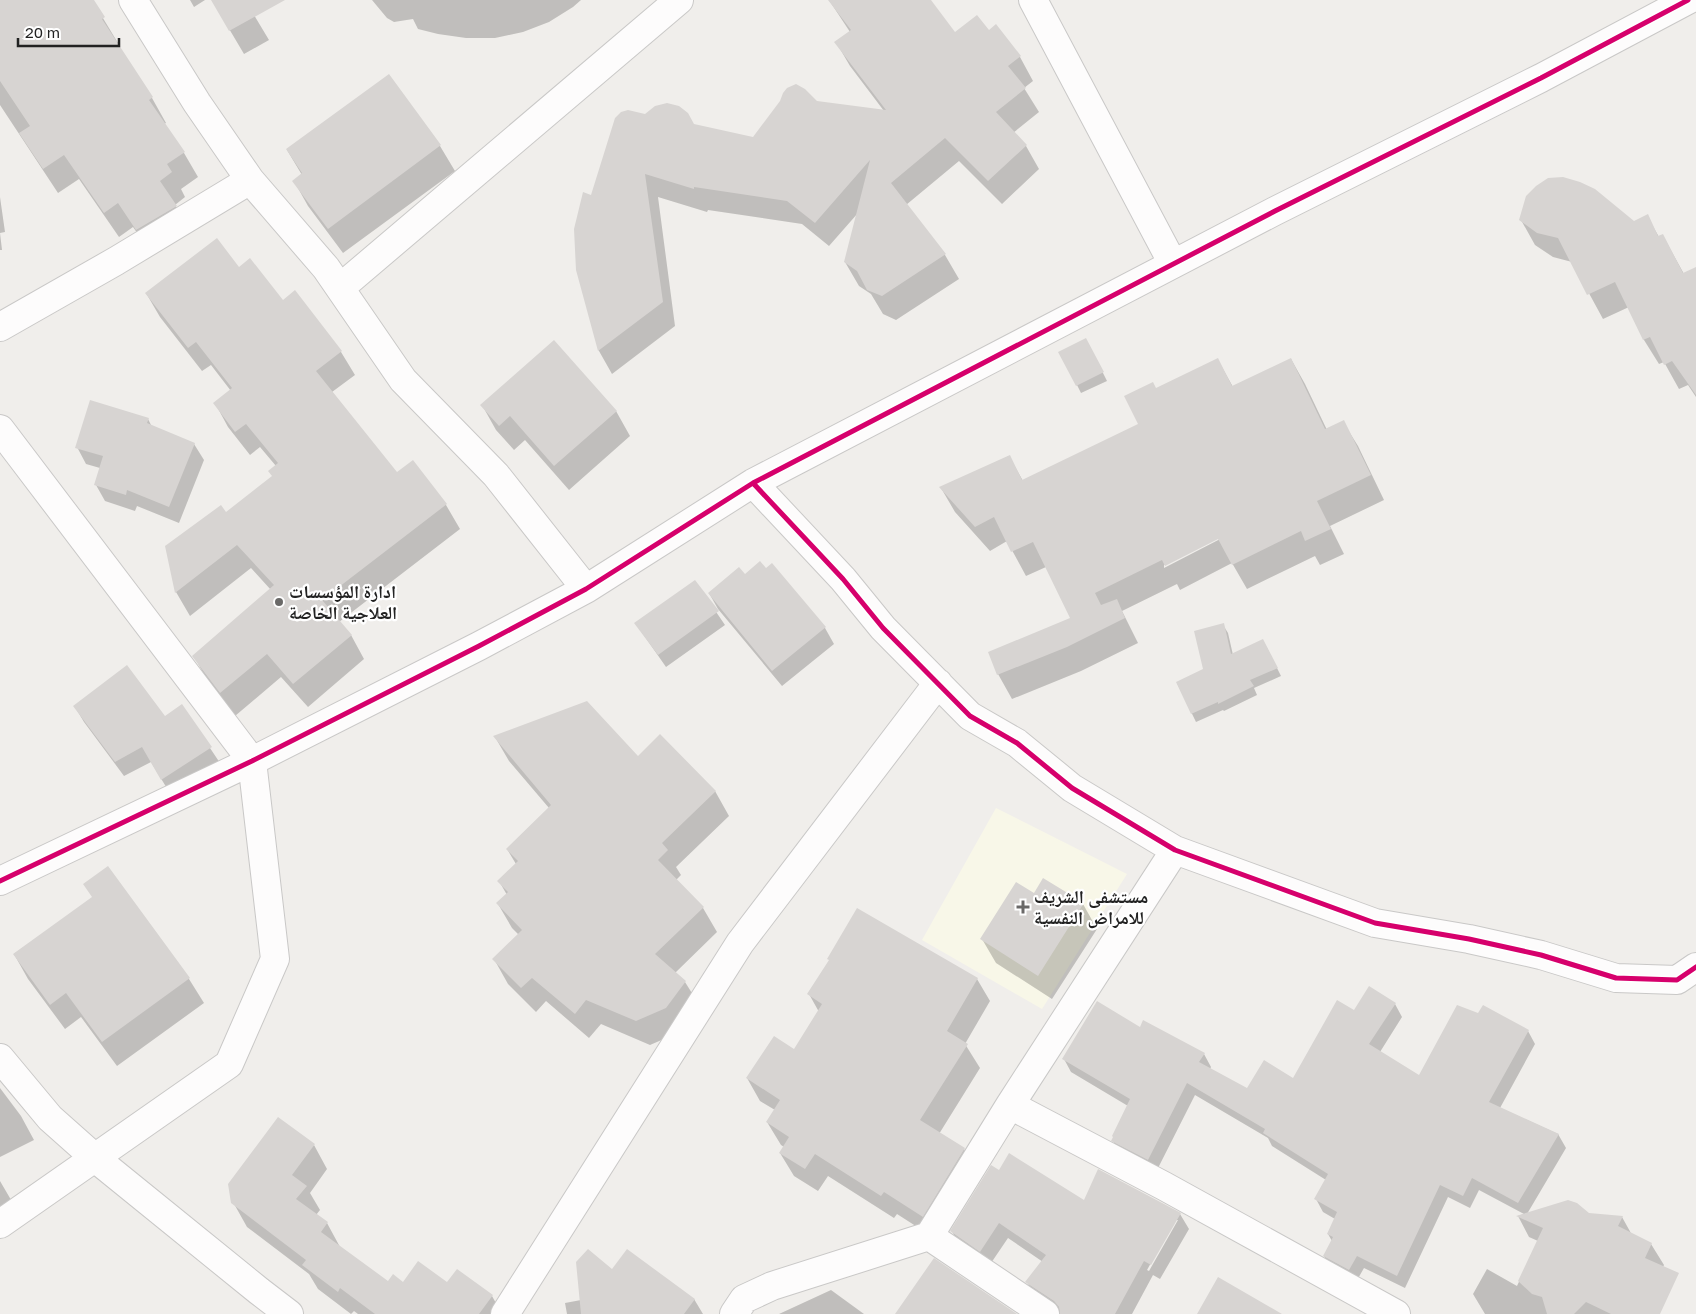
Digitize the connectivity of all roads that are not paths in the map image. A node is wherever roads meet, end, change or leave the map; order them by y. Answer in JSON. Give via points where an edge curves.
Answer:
{"nodes":[{"id":1,"x":133,"y":0,"type":"edge"},
{"id":2,"x":679,"y":0,"type":"edge"},
{"id":3,"x":1033,"y":0,"type":"edge"},
{"id":4,"x":1688,"y":0,"type":"edge"},
{"id":5,"x":250,"y":180,"type":"junction"},
{"id":6,"x":1173,"y":264,"type":"junction"},
{"id":7,"x":340,"y":288,"type":"junction"},
{"id":8,"x":0,"y":327,"type":"edge"},
{"id":9,"x":0,"y":429,"type":"edge"},
{"id":10,"x":753,"y":483,"type":"junction"},
{"id":11,"x":586,"y":589,"type":"junction"},
{"id":12,"x":938,"y":684,"type":"junction"},
{"id":13,"x":252,"y":761,"type":"junction"},
{"id":14,"x":1175,"y":850,"type":"junction"},
{"id":15,"x":0,"y":881,"type":"edge"},
{"id":16,"x":1696,"y":967,"type":"edge"},
{"id":17,"x":0,"y":1058,"type":"edge"},
{"id":18,"x":1010,"y":1105,"type":"junction"},
{"id":19,"x":95,"y":1158,"type":"junction"},
{"id":20,"x":0,"y":1224,"type":"edge"},
{"id":21,"x":929,"y":1236,"type":"junction"},
{"id":22,"x":289,"y":1314,"type":"edge"},
{"id":23,"x":505,"y":1314,"type":"edge"},
{"id":24,"x":734,"y":1314,"type":"edge"},
{"id":25,"x":1045,"y":1314,"type":"edge"},
{"id":26,"x":1396,"y":1314,"type":"edge"}],
"edges":[{"from":1,"to":5,"type":"street"},
{"from":2,"to":7,"type":"street"},
{"from":3,"to":6,"type":"street"},
{"from":4,"to":6,"type":"street","via":[[1542,78]]},
{"from":5,"to":7,"type":"street"},
{"from":5,"to":8,"type":"street"},
{"from":6,"to":10,"type":"street"},
{"from":7,"to":11,"type":"street","via":[[403,380],[496,475]]},
{"from":9,"to":13,"type":"street"},
{"from":10,"to":11,"type":"street"},
{"from":10,"to":12,"type":"street","via":[[843,579],[883,628]]},
{"from":11,"to":13,"type":"street"},
{"from":12,"to":14,"type":"street","via":[[970,716],[1017,743],[1072,788]]},
{"from":12,"to":23,"type":"street","via":[[740,942]]},
{"from":13,"to":15,"type":"street"},
{"from":13,"to":19,"type":"street","via":[[275,959],[229,1064]]},
{"from":14,"to":16,"type":"street","via":[[1375,924],[1469,939],[1541,955],[1616,978],[1677,980]]},
{"from":14,"to":18,"type":"street"},
{"from":17,"to":19,"type":"street","via":[[50,1118]]},
{"from":18,"to":21,"type":"street"},
{"from":18,"to":26,"type":"street"},
{"from":19,"to":20,"type":"street"},
{"from":19,"to":22,"type":"street"},
{"from":21,"to":24,"type":"street","via":[[772,1286],[744,1299]]},
{"from":21,"to":25,"type":"street"}]}
